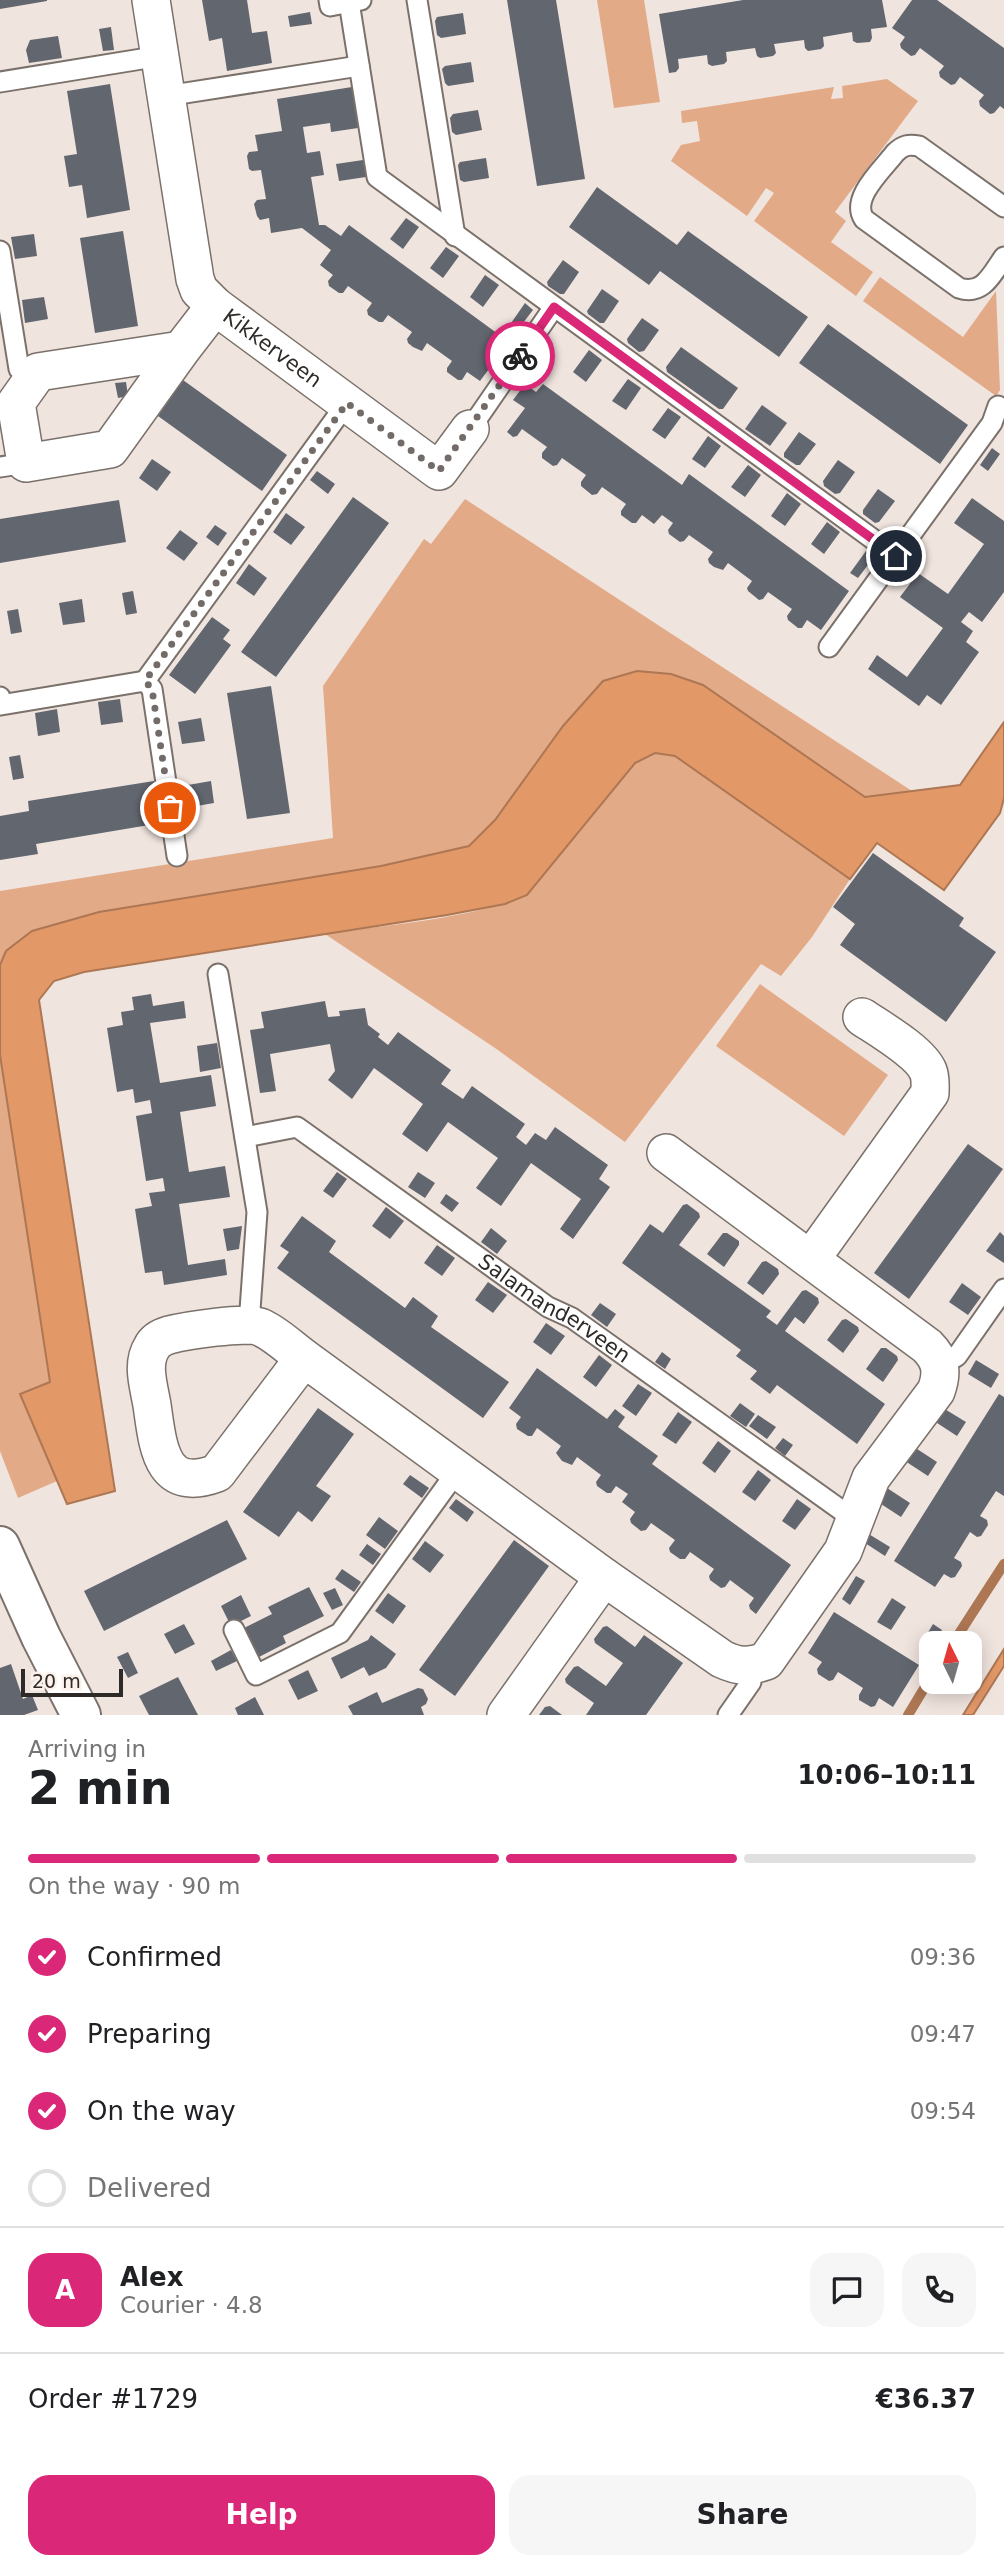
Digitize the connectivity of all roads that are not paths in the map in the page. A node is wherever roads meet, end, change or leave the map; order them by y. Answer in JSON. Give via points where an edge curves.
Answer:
{"nodes":[{"id":1,"x":151,"y":0,"type":"edge"},
{"id":2,"x":329,"y":0,"type":"edge"},
{"id":3,"x":417,"y":0,"type":"edge"},
{"id":4,"x":355,"y":1,"type":"edge"},
{"id":5,"x":160,"y":56,"type":"junction"},
{"id":6,"x":359,"y":66,"type":"junction"},
{"id":7,"x":0,"y":82,"type":"edge"},
{"id":8,"x":166,"y":96,"type":"junction"},
{"id":9,"x":1004,"y":207,"type":"edge"},
{"id":10,"x":455,"y":236,"type":"junction"},
{"id":11,"x":0,"y":251,"type":"edge"},
{"id":12,"x":1004,"y":257,"type":"edge"},
{"id":13,"x":215,"y":306,"type":"junction"},
{"id":14,"x":554,"y":307,"type":"junction"},
{"id":15,"x":181,"y":350,"type":"junction"},
{"id":16,"x":33,"y":380,"type":"junction"},
{"id":17,"x":347,"y":403,"type":"junction"},
{"id":18,"x":998,"y":406,"type":"dead end"},
{"id":19,"x":470,"y":429,"type":"joint"},
{"id":20,"x":13,"y":465,"type":"edge"},
{"id":21,"x":896,"y":556,"type":"junction"},
{"id":22,"x":829,"y":647,"type":"dead end"},
{"id":23,"x":145,"y":681,"type":"junction"},
{"id":24,"x":0,"y":697,"type":"edge"},
{"id":25,"x":177,"y":856,"type":"dead end"},
{"id":26,"x":218,"y":974,"type":"dead end"},
{"id":27,"x":863,"y":1017,"type":"dead end"},
{"id":28,"x":245,"y":1137,"type":"junction"},
{"id":29,"x":666,"y":1153,"type":"dead end"},
{"id":30,"x":811,"y":1259,"type":"junction"},
{"id":31,"x":1004,"y":1289,"type":"edge"},
{"id":32,"x":249,"y":1324,"type":"junction"},
{"id":33,"x":304,"y":1357,"type":"junction"},
{"id":34,"x":940,"y":1366,"type":"junction"},
{"id":35,"x":458,"y":1470,"type":"junction"},
{"id":36,"x":855,"y":1520,"type":"junction"},
{"id":37,"x":0,"y":1546,"type":"edge"},
{"id":38,"x":604,"y":1577,"type":"junction"},
{"id":39,"x":234,"y":1630,"type":"dead end"},
{"id":40,"x":751,"y":1666,"type":"junction"},
{"id":41,"x":81,"y":1715,"type":"edge"},
{"id":42,"x":506,"y":1715,"type":"edge"},
{"id":43,"x":728,"y":1715,"type":"edge"}],
"edges":[{"from":1,"to":5,"type":"street","name":"Kikkerveen"},
{"from":2,"to":4,"type":"lane","via":[[330,6]]},
{"from":3,"to":10,"type":"lane"},
{"from":4,"to":6,"type":"lane"},
{"from":5,"to":7,"type":"lane"},
{"from":5,"to":8,"type":"street","name":"Kikkerveen"},
{"from":6,"to":8,"type":"lane"},
{"from":6,"to":10,"type":"lane","via":[[377,177]]},
{"from":8,"to":13,"type":"street","name":"Kikkerveen","via":[[195,279]]},
{"from":9,"to":12,"type":"lane","via":[[912,145],[895,153],[862,197],[859,209],[864,219],[959,288],[984,285]]},
{"from":10,"to":14,"type":"lane"},
{"from":11,"to":16,"type":"lane","via":[[19,369]]},
{"from":13,"to":15,"type":"street","name":"Kikkerveen"},
{"from":13,"to":17,"type":"street","name":"Kikkerveen"},
{"from":14,"to":19,"type":"lane","name":"Kikkerveen"},
{"from":14,"to":21,"type":"lane"},
{"from":15,"to":16,"type":"street","via":[[38,372]]},
{"from":15,"to":20,"type":"street","name":"Kikkerveen","via":[[110,449]]},
{"from":16,"to":20,"type":"street","name":"Kikkerveen","via":[[16,403]]},
{"from":17,"to":19,"type":"street","name":"Kikkerveen","via":[[439,471]]},
{"from":17,"to":23,"type":"lane"},
{"from":18,"to":21,"type":"lane","via":[[992,423]]},
{"from":21,"to":22,"type":"lane"},
{"from":23,"to":24,"type":"lane","via":[[1,705]]},
{"from":23,"to":25,"type":"lane","via":[[152,689]]},
{"from":26,"to":28,"type":"lane"},
{"from":27,"to":30,"type":"street","via":[[920,1059],[931,1080],[930,1093]]},
{"from":28,"to":32,"type":"lane","via":[[257,1212]]},
{"from":28,"to":36,"type":"lane","name":"Salamanderveen","via":[[298,1127]]},
{"from":29,"to":30,"type":"street"},
{"from":30,"to":34,"type":"street","via":[[927,1346]]},
{"from":31,"to":34,"type":"lane","via":[[957,1356]]},
{"from":32,"to":33,"type":"street","via":[[266,1330]]},
{"from":32,"to":33,"type":"street","via":[[170,1335],[152,1346],[147,1371],[158,1444],[172,1472],[201,1479],[217,1473]]},
{"from":33,"to":35,"type":"street"},
{"from":34,"to":36,"type":"street","via":[[936,1391],[872,1478]]},
{"from":35,"to":38,"type":"street"},
{"from":35,"to":39,"type":"lane","via":[[340,1633],[256,1675]]},
{"from":36,"to":40,"type":"street","via":[[843,1551],[776,1649],[766,1661]]},
{"from":37,"to":41,"type":"street"},
{"from":38,"to":40,"type":"street","via":[[722,1659],[737,1667]]},
{"from":38,"to":42,"type":"street"},
{"from":40,"to":43,"type":"lane","via":[[751,1682]]}]}
